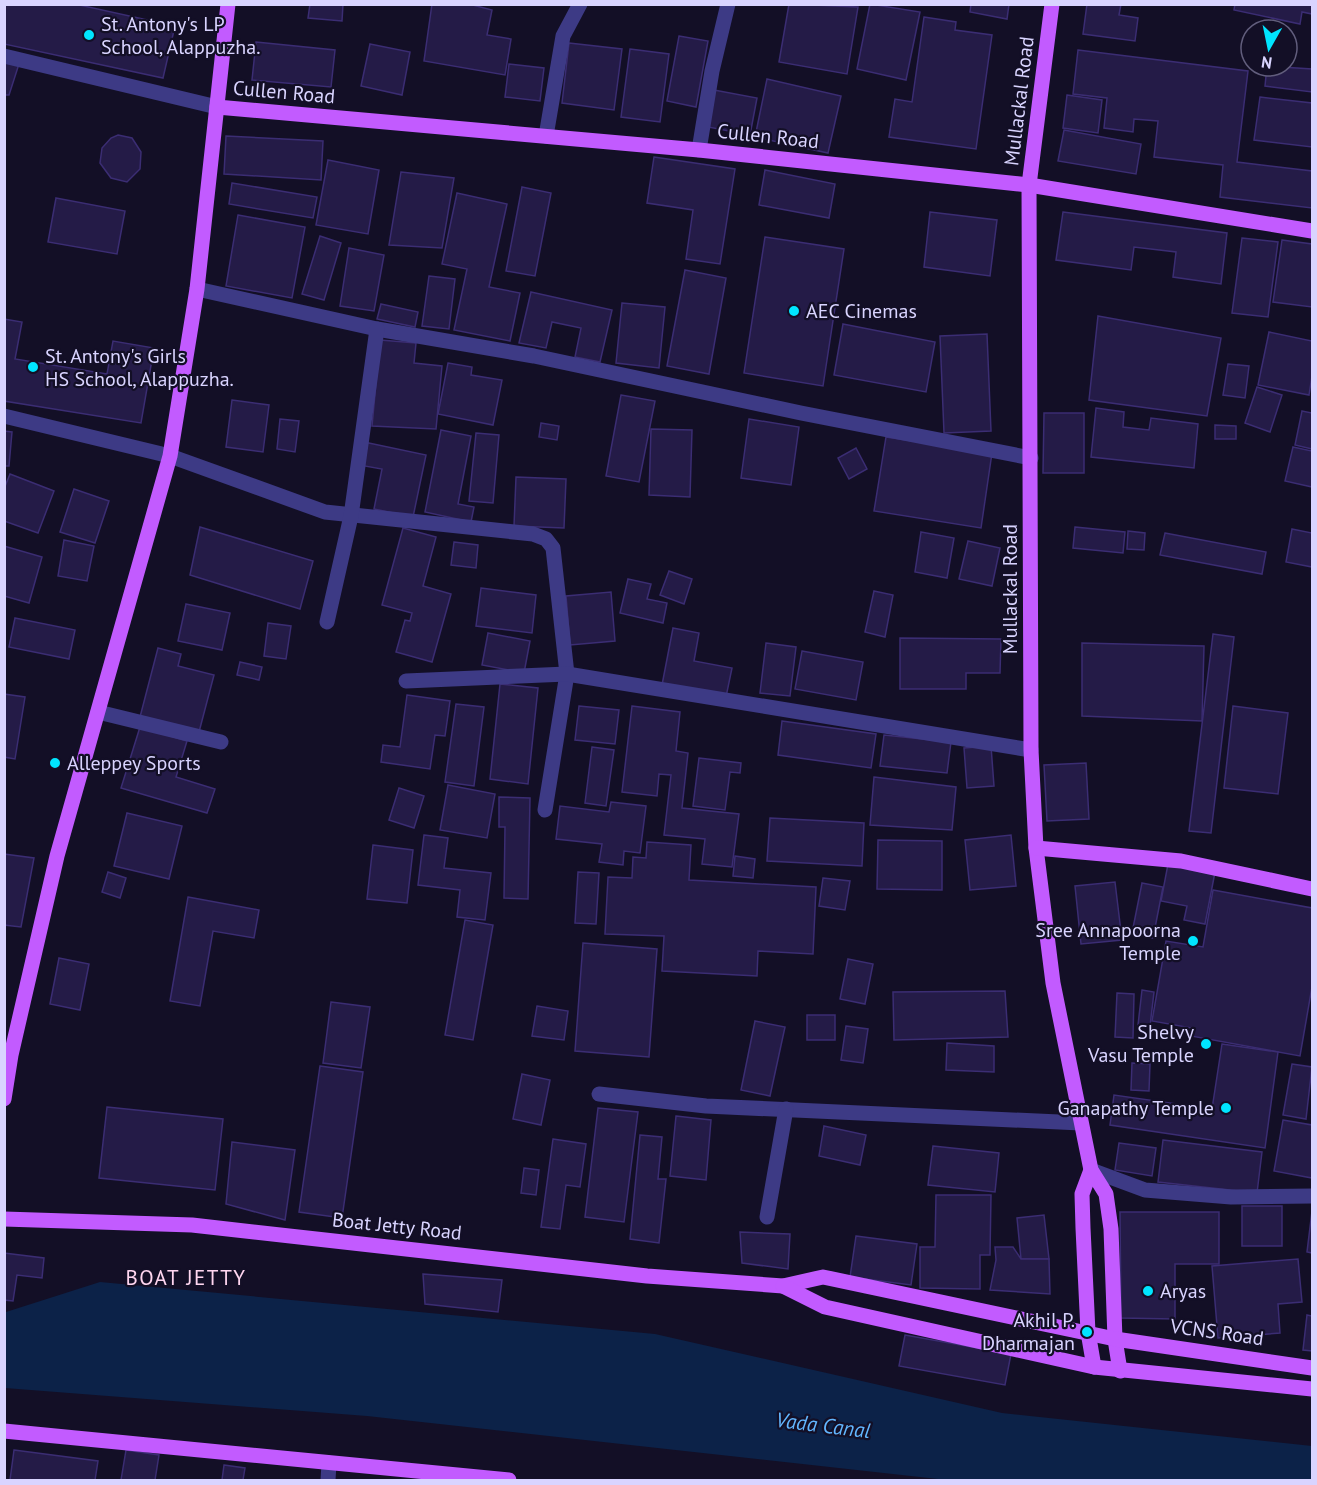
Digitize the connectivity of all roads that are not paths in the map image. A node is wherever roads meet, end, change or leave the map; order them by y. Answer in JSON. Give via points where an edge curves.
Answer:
{"nodes":[{"id":1,"x":228,"y":4,"type":"edge"},
{"id":2,"x":580,"y":4,"type":"edge"},
{"id":3,"x":728,"y":4,"type":"edge"},
{"id":4,"x":1052,"y":4,"type":"edge"},
{"id":5,"x":4,"y":56,"type":"edge"},
{"id":6,"x":217,"y":107,"type":"junction"},
{"id":7,"x":546,"y":136,"type":"junction"},
{"id":8,"x":699,"y":150,"type":"junction"},
{"id":9,"x":1029,"y":185,"type":"junction"},
{"id":10,"x":1312,"y":231,"type":"edge"},
{"id":11,"x":197,"y":289,"type":"junction"},
{"id":12,"x":377,"y":329,"type":"junction"},
{"id":13,"x":4,"y":416,"type":"edge"},
{"id":14,"x":170,"y":456,"type":"junction"},
{"id":15,"x":1031,"y":458,"type":"junction"},
{"id":16,"x":351,"y":516,"type":"junction"},
{"id":17,"x":327,"y":622,"type":"dead end"},
{"id":18,"x":567,"y":674,"type":"junction"},
{"id":19,"x":406,"y":681,"type":"dead end"},
{"id":20,"x":98,"y":712,"type":"junction"},
{"id":21,"x":221,"y":742,"type":"dead end"},
{"id":22,"x":1031,"y":750,"type":"junction"},
{"id":23,"x":545,"y":810,"type":"dead end"},
{"id":24,"x":1036,"y":848,"type":"junction"},
{"id":25,"x":1312,"y":889,"type":"edge"},
{"id":26,"x":599,"y":1094,"type":"dead end"},
{"id":27,"x":4,"y":1099,"type":"edge"},
{"id":28,"x":786,"y":1109,"type":"junction"},
{"id":29,"x":1081,"y":1123,"type":"junction"},
{"id":30,"x":1091,"y":1170,"type":"junction"},
{"id":31,"x":1312,"y":1196,"type":"edge"},
{"id":32,"x":767,"y":1217,"type":"dead end"},
{"id":33,"x":4,"y":1219,"type":"edge"},
{"id":34,"x":783,"y":1286,"type":"junction"},
{"id":35,"x":1088,"y":1332,"type":"junction"},
{"id":36,"x":1115,"y":1339,"type":"junction"},
{"id":37,"x":1094,"y":1367,"type":"junction"},
{"id":38,"x":1312,"y":1368,"type":"edge"},
{"id":39,"x":1120,"y":1371,"type":"junction"},
{"id":40,"x":1312,"y":1389,"type":"edge"},
{"id":41,"x":4,"y":1431,"type":"edge"},
{"id":42,"x":329,"y":1463,"type":"junction"},
{"id":43,"x":463,"y":1478,"type":"edge"},
{"id":44,"x":328,"y":1480,"type":"edge"},
{"id":45,"x":509,"y":1480,"type":"edge"}],
"edges":[{"from":1,"to":6,"type":"main road"},
{"from":2,"to":7,"type":"street","via":[[564,36]]},
{"from":3,"to":8,"type":"street"},
{"from":4,"to":9,"type":"main road","name":"Mullackal Road"},
{"from":5,"to":6,"type":"street"},
{"from":6,"to":7,"type":"main road","name":"Cullen Road"},
{"from":6,"to":11,"type":"main road"},
{"from":7,"to":8,"type":"main road","name":"Cullen Road"},
{"from":8,"to":9,"type":"main road","name":"Cullen Road"},
{"from":9,"to":10,"type":"main road","name":"Cullen Road"},
{"from":9,"to":15,"type":"main road","name":"Mullackal Road"},
{"from":11,"to":12,"type":"street"},
{"from":11,"to":14,"type":"main road"},
{"from":12,"to":15,"type":"street","via":[[534,356]]},
{"from":12,"to":16,"type":"street"},
{"from":13,"to":14,"type":"street"},
{"from":14,"to":16,"type":"street","via":[[325,512]]},
{"from":14,"to":20,"type":"main road"},
{"from":15,"to":22,"type":"main road","name":"Mullackal Road"},
{"from":16,"to":17,"type":"street"},
{"from":16,"to":18,"type":"street","via":[[533,534],[546,539],[553,548]]},
{"from":18,"to":19,"type":"street"},
{"from":18,"to":22,"type":"street"},
{"from":18,"to":23,"type":"street"},
{"from":20,"to":21,"type":"street"},
{"from":20,"to":27,"type":"main road","via":[[57,856]]},
{"from":22,"to":24,"type":"main road","name":"Mullackal Road"},
{"from":24,"to":25,"type":"main road","via":[[1181,861]]},
{"from":24,"to":29,"type":"main road","name":"Mullackal Road","via":[[1053,983]]},
{"from":26,"to":28,"type":"street","via":[[706,1106]]},
{"from":28,"to":29,"type":"street"},
{"from":28,"to":32,"type":"street"},
{"from":29,"to":30,"type":"main road","name":"Mullackal Road"},
{"from":30,"to":31,"type":"street","via":[[1145,1190],[1231,1197]]},
{"from":30,"to":35,"type":"main road","name":"Mullackal Road","via":[[1082,1194]]},
{"from":30,"to":36,"type":"main road","name":"Mullackal Road","via":[[1107,1194]]},
{"from":33,"to":34,"type":"main road","name":"Boat Jetty Road","via":[[192,1225],[647,1276]]},
{"from":34,"to":35,"type":"main road","name":"VCNS Road","via":[[823,1277]]},
{"from":34,"to":37,"type":"main road","via":[[825,1307]]},
{"from":35,"to":36,"type":"main road","name":"VCNS Road"},
{"from":35,"to":37,"type":"main road"},
{"from":36,"to":38,"type":"main road","name":"VCNS Road"},
{"from":36,"to":39,"type":"main road"},
{"from":37,"to":39,"type":"main road"},
{"from":39,"to":40,"type":"main road"},
{"from":41,"to":42,"type":"main road"},
{"from":42,"to":43,"type":"main road"},
{"from":42,"to":44,"type":"street"},
{"from":43,"to":45,"type":"main road"}]}
